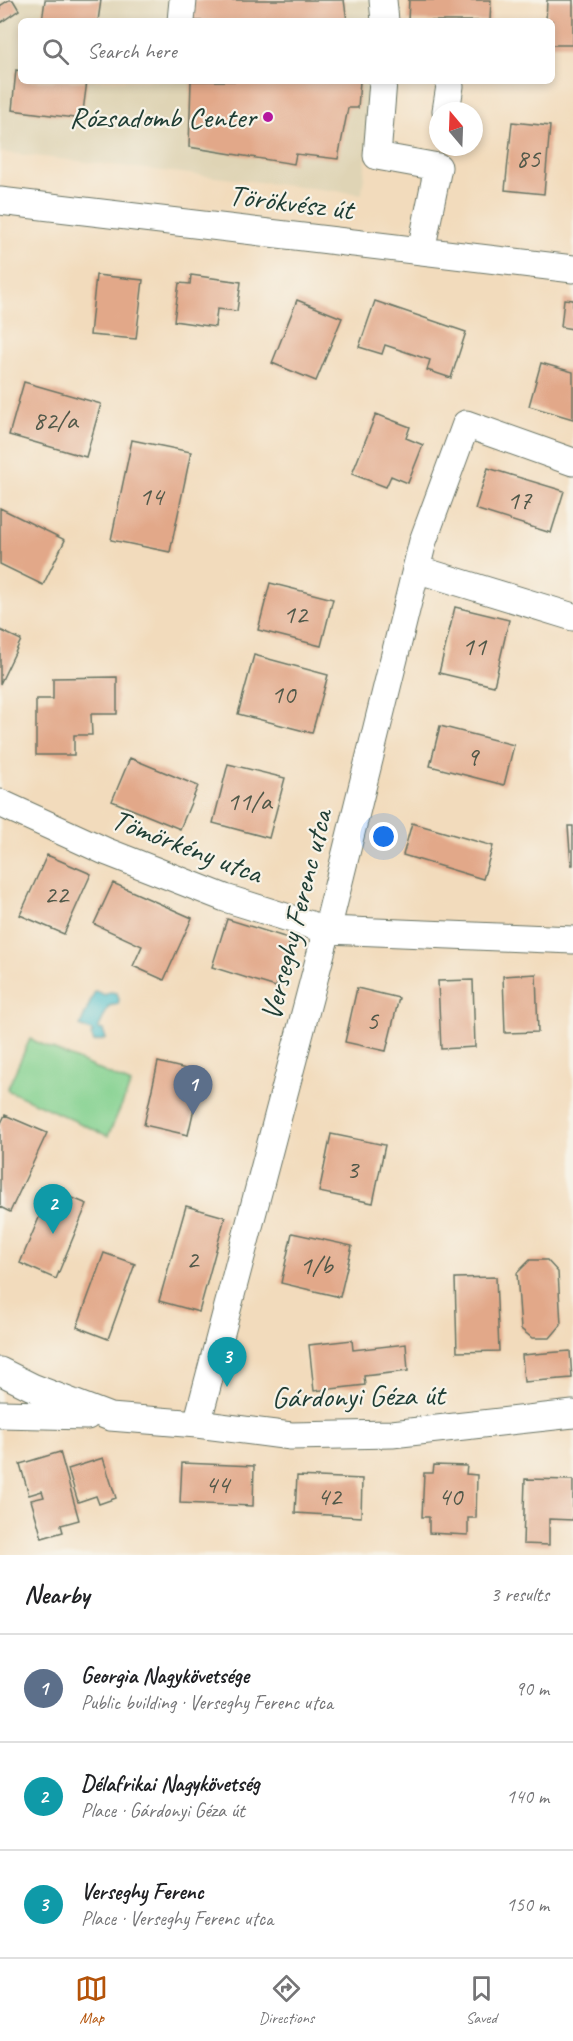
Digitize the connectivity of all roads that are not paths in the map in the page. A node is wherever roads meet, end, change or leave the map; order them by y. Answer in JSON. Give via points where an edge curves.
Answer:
{"nodes":[{"id":1,"x":183,"y":0,"type":"edge"},
{"id":2,"x":383,"y":0,"type":"edge"},
{"id":3,"x":181,"y":18,"type":"edge"},
{"id":4,"x":385,"y":18,"type":"edge"},
{"id":5,"x":383,"y":84,"type":"edge"},
{"id":6,"x":439,"y":157,"type":"edge"},
{"id":7,"x":0,"y":201,"type":"edge"},
{"id":8,"x":422,"y":251,"type":"junction"},
{"id":9,"x":573,"y":269,"type":"edge"},
{"id":10,"x":573,"y":462,"type":"edge"},
{"id":11,"x":416,"y":569,"type":"junction"},
{"id":12,"x":573,"y":617,"type":"edge"},
{"id":13,"x":0,"y":803,"type":"edge"},
{"id":14,"x":327,"y":930,"type":"junction"},
{"id":15,"x":573,"y":940,"type":"edge"},
{"id":16,"x":1,"y":1375,"type":"edge"},
{"id":17,"x":0,"y":1414,"type":"edge"},
{"id":18,"x":573,"y":1414,"type":"edge"},
{"id":19,"x":110,"y":1417,"type":"junction"},
{"id":20,"x":198,"y":1424,"type":"junction"}],
"edges":[{"from":1,"to":3,"type":"street"},
{"from":2,"to":4,"type":"street"},
{"from":5,"to":6,"type":"street","via":[[377,156]]},
{"from":6,"to":8,"type":"street"},
{"from":7,"to":8,"type":"street","name":"Törökvész út"},
{"from":8,"to":9,"type":"street","name":"Törökvész út"},
{"from":10,"to":11,"type":"street","name":"Verseghy Ferenc utca","via":[[466,424]]},
{"from":11,"to":12,"type":"street"},
{"from":11,"to":14,"type":"street","name":"Verseghy Ferenc utca"},
{"from":13,"to":14,"type":"street","name":"Tömörkény utca","via":[[105,851],[225,898]]},
{"from":14,"to":15,"type":"street","name":"Tömörkény utca"},
{"from":14,"to":20,"type":"street","name":"Verseghy Ferenc utca"},
{"from":16,"to":19,"type":"street","name":"Gárdonyi Géza út"},
{"from":17,"to":19,"type":"street","name":"Gárdonyi Géza út"},
{"from":18,"to":20,"type":"street","name":"Gárdonyi Géza út","via":[[392,1434],[291,1436]]},
{"from":19,"to":20,"type":"street","name":"Gárdonyi Géza út"}]}
